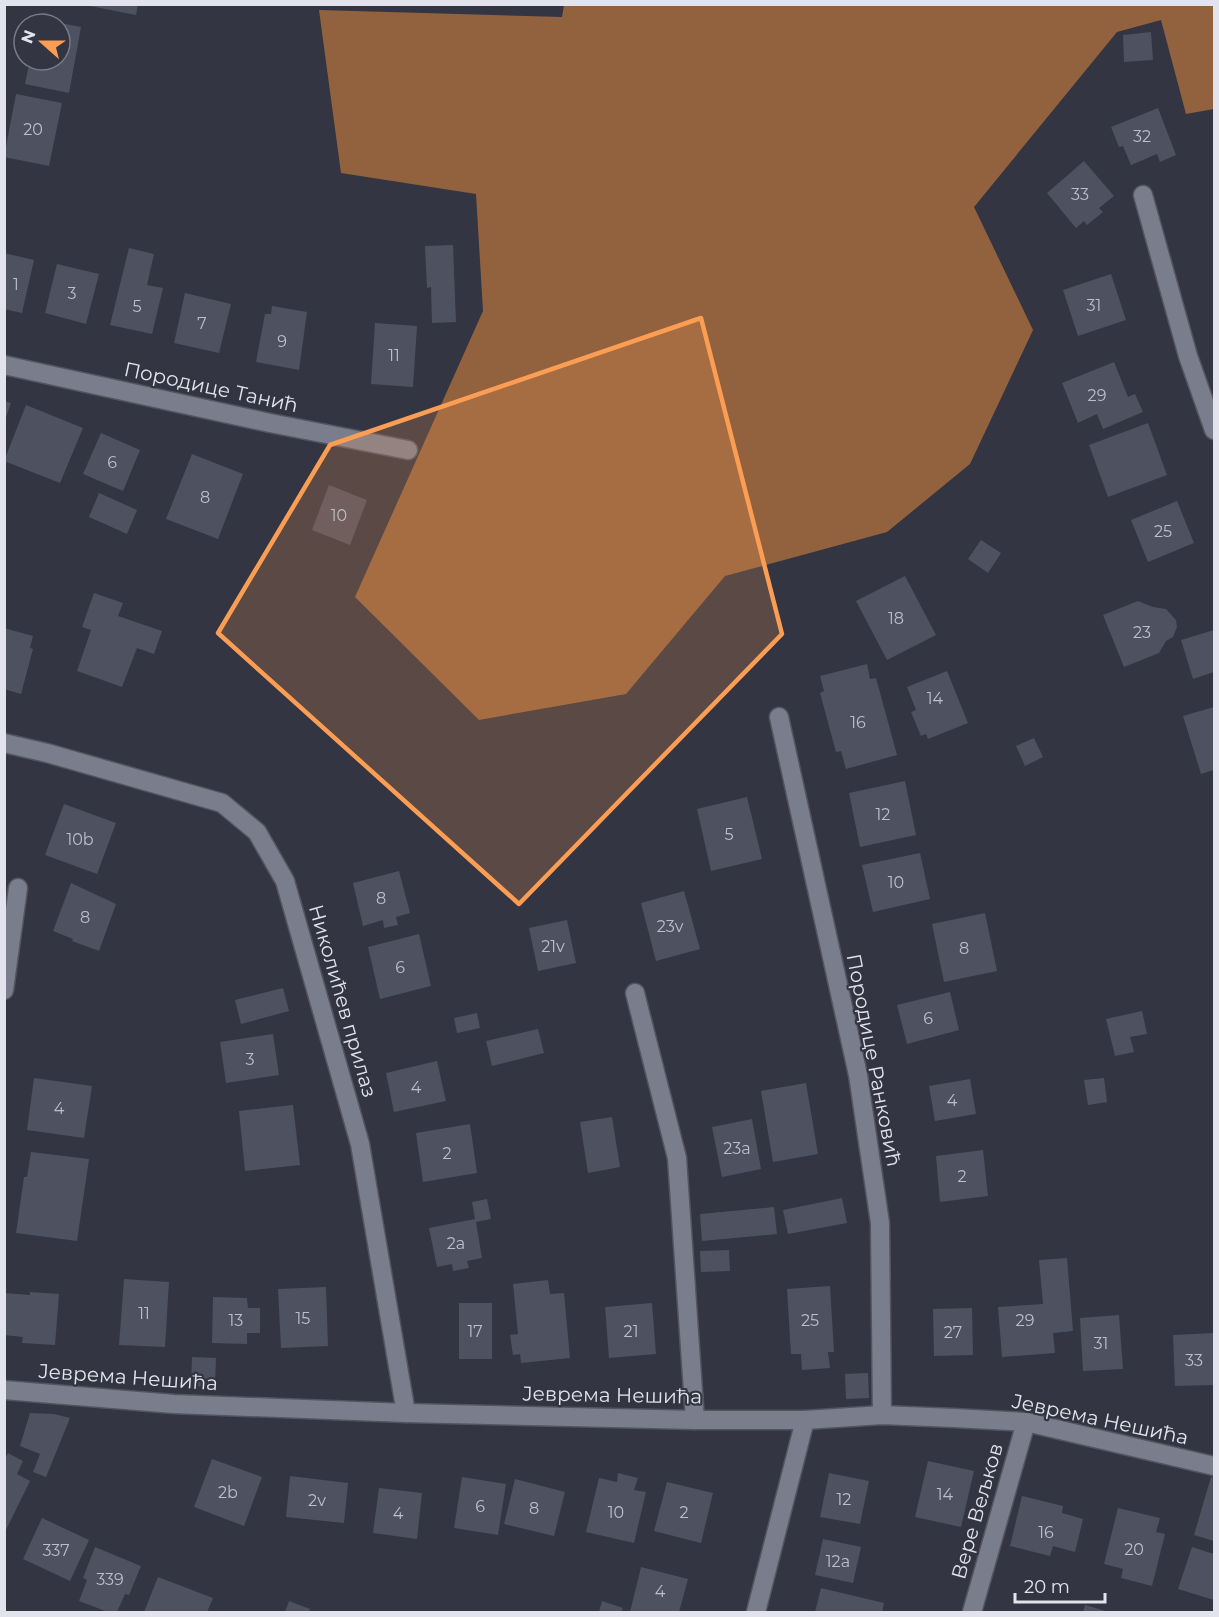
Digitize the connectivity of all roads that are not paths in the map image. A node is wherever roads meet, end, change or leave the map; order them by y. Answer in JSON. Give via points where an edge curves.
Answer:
{"nodes":[{"id":1,"x":1143,"y":195,"type":"dead end"},
{"id":2,"x":4,"y":365,"type":"edge"},
{"id":3,"x":1215,"y":430,"type":"edge"},
{"id":4,"x":408,"y":450,"type":"dead end"},
{"id":5,"x":779,"y":717,"type":"dead end"},
{"id":6,"x":4,"y":743,"type":"edge"},
{"id":7,"x":18,"y":888,"type":"dead end"},
{"id":8,"x":4,"y":990,"type":"edge"},
{"id":9,"x":635,"y":993,"type":"dead end"},
{"id":10,"x":4,"y":1390,"type":"edge"},
{"id":11,"x":406,"y":1413,"type":"junction"},
{"id":12,"x":882,"y":1415,"type":"junction"},
{"id":13,"x":805,"y":1419,"type":"junction"},
{"id":14,"x":695,"y":1420,"type":"junction"},
{"id":15,"x":1026,"y":1422,"type":"junction"},
{"id":16,"x":1215,"y":1466,"type":"edge"},
{"id":17,"x":756,"y":1612,"type":"edge"},
{"id":18,"x":972,"y":1612,"type":"edge"}],
"edges":[{"from":1,"to":3,"type":"street","via":[[1188,356]]},
{"from":2,"to":4,"type":"street","name":"Породице Танић"},
{"from":5,"to":12,"type":"street","name":"Породице Ранковић","via":[[858,1075],[880,1223]]},
{"from":6,"to":11,"type":"street","name":"Николићев прилаз","via":[[222,802],[257,832],[285,881],[360,1144]]},
{"from":7,"to":8,"type":"street"},
{"from":9,"to":14,"type":"street","via":[[677,1158]]},
{"from":10,"to":11,"type":"street","name":"Јеврема Нешића","via":[[174,1404]]},
{"from":11,"to":14,"type":"street","name":"Јеврема Нешића"},
{"from":12,"to":13,"type":"street","name":"Јеврема Нешића"},
{"from":12,"to":15,"type":"street","name":"Јеврема Нешића"},
{"from":13,"to":14,"type":"street","name":"Јеврема Нешића"},
{"from":13,"to":17,"type":"street"},
{"from":15,"to":16,"type":"street","name":"Јеврема Нешића"},
{"from":15,"to":18,"type":"street","name":"Вере Вељков"}]}
